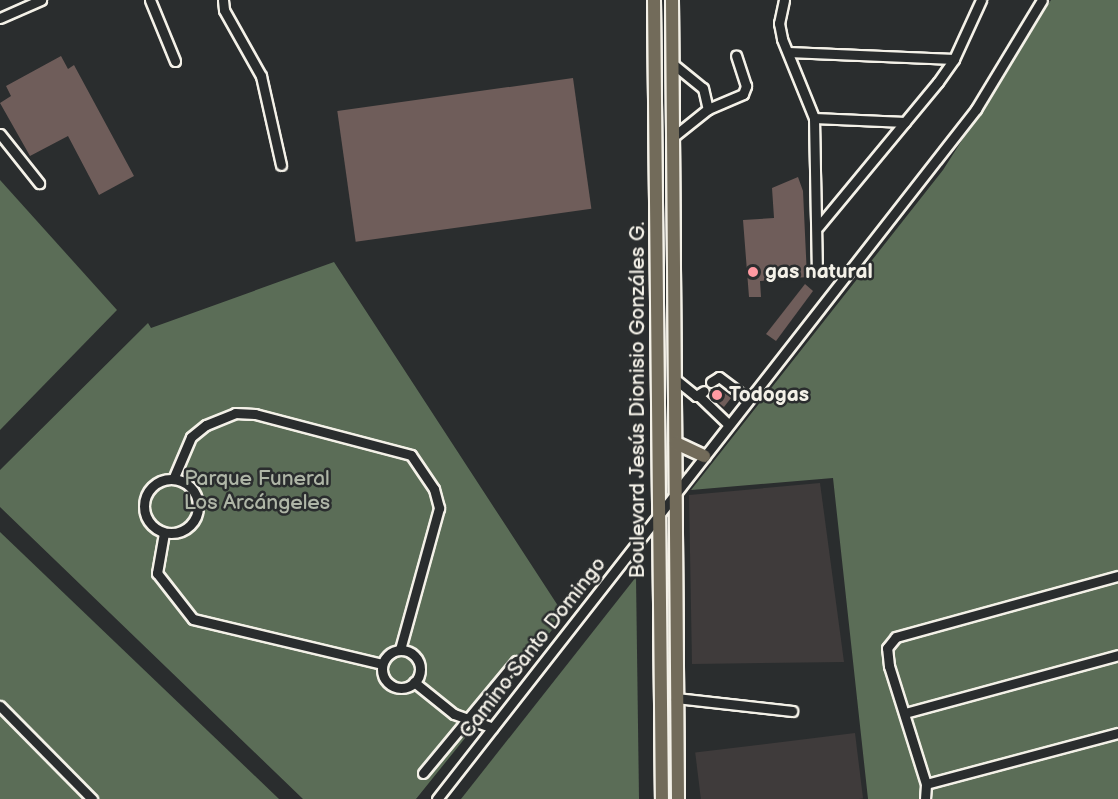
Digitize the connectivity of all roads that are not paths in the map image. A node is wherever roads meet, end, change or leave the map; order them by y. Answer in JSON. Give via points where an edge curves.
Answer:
{"nodes":[{"id":1,"x":41,"y":0,"type":"edge"},
{"id":2,"x":150,"y":0,"type":"edge"},
{"id":3,"x":224,"y":0,"type":"edge"},
{"id":4,"x":654,"y":0,"type":"edge"},
{"id":5,"x":672,"y":0,"type":"edge"},
{"id":6,"x":784,"y":0,"type":"edge"},
{"id":7,"x":981,"y":0,"type":"edge"},
{"id":8,"x":1042,"y":0,"type":"edge"},
{"id":9,"x":0,"y":18,"type":"edge"},
{"id":10,"x":788,"y":52,"type":"junction"},
{"id":11,"x":736,"y":56,"type":"dead end"},
{"id":12,"x":954,"y":59,"type":"junction"},
{"id":13,"x":175,"y":61,"type":"dead end"},
{"id":14,"x":673,"y":64,"type":"junction"},
{"id":15,"x":708,"y":109,"type":"junction"},
{"id":16,"x":814,"y":118,"type":"junction"},
{"id":17,"x":905,"y":122,"type":"junction"},
{"id":18,"x":0,"y":134,"type":"edge"},
{"id":19,"x":673,"y":137,"type":"junction"},
{"id":20,"x":281,"y":165,"type":"dead end"},
{"id":21,"x":39,"y":183,"type":"dead end"},
{"id":22,"x":818,"y":227,"type":"junction"},
{"id":23,"x":817,"y":268,"type":"dead end"},
{"id":24,"x":675,"y":379,"type":"junction"},
{"id":25,"x":711,"y":382,"type":"dead end"},
{"id":26,"x":747,"y":398,"type":"junction"},
{"id":27,"x":728,"y":424,"type":"junction"},
{"id":28,"x":676,"y":443,"type":"junction"},
{"id":29,"x":704,"y":456,"type":"junction"},
{"id":30,"x":174,"y":477,"type":"junction"},
{"id":31,"x":677,"y":491,"type":"junction"},
{"id":32,"x":657,"y":515,"type":"junction"},
{"id":33,"x":165,"y":533,"type":"junction"},
{"id":34,"x":1118,"y":576,"type":"edge"},
{"id":35,"x":400,"y":650,"type":"junction"},
{"id":36,"x":1118,"y":655,"type":"edge"},
{"id":37,"x":516,"y":660,"type":"dead end"},
{"id":38,"x":382,"y":664,"type":"junction"},
{"id":39,"x":414,"y":682,"type":"junction"},
{"id":40,"x":676,"y":698,"type":"junction"},
{"id":41,"x":0,"y":706,"type":"edge"},
{"id":42,"x":792,"y":711,"type":"dead end"},
{"id":43,"x":905,"y":713,"type":"junction"},
{"id":44,"x":466,"y":720,"type":"junction"},
{"id":45,"x":493,"y":728,"type":"junction"},
{"id":46,"x":1118,"y":733,"type":"edge"},
{"id":47,"x":423,"y":773,"type":"dead end"},
{"id":48,"x":926,"y":784,"type":"junction"},
{"id":49,"x":92,"y":799,"type":"edge"},
{"id":50,"x":437,"y":799,"type":"edge"},
{"id":51,"x":662,"y":799,"type":"edge"},
{"id":52,"x":678,"y":799,"type":"edge"},
{"id":53,"x":926,"y":799,"type":"edge"}],
"edges":[{"from":1,"to":9,"type":"street"},
{"from":2,"to":13,"type":"street"},
{"from":3,"to":20,"type":"street","via":[[224,10],[261,76]]},
{"from":4,"to":32,"type":"main road","name":"Boulevard Jesús Dionisio Gonzáles G."},
{"from":5,"to":14,"type":"main road","name":"Boulevard Jesús Dionisio Gonzáles G."},
{"from":6,"to":10,"type":"street","via":[[779,23]]},
{"from":7,"to":12,"type":"street"},
{"from":8,"to":26,"type":"street","name":"Camino Santo Domingo","via":[[976,109]]},
{"from":10,"to":12,"type":"street"},
{"from":10,"to":16,"type":"street"},
{"from":11,"to":15,"type":"street","via":[[745,91],[740,97]]},
{"from":12,"to":17,"type":"street"},
{"from":14,"to":15,"type":"street","via":[[703,88]]},
{"from":14,"to":19,"type":"main road","name":"Boulevard Jesús Dionisio Gonzáles G."},
{"from":15,"to":19,"type":"street"},
{"from":16,"to":17,"type":"street"},
{"from":16,"to":22,"type":"street"},
{"from":17,"to":22,"type":"street"},
{"from":18,"to":21,"type":"street"},
{"from":19,"to":24,"type":"main road","name":"Boulevard Jesús Dionisio Gonzáles G."},
{"from":22,"to":23,"type":"street"},
{"from":24,"to":27,"type":"street","via":[[701,394]]},
{"from":24,"to":28,"type":"main road","name":"Boulevard Jesús Dionisio Gonzáles G."},
{"from":25,"to":26,"type":"street","via":[[718,377]]},
{"from":26,"to":27,"type":"street","name":"Camino Santo Domingo"},
{"from":27,"to":29,"type":"street","name":"Camino Santo Domingo"},
{"from":28,"to":29,"type":"main road"},
{"from":28,"to":31,"type":"main road","name":"Boulevard Jesús Dionisio Gonzáles G."},
{"from":29,"to":31,"type":"street","name":"Camino Santo Domingo"},
{"from":30,"to":33,"type":"street","via":[[151,487],[144,504],[149,522]]},
{"from":30,"to":33,"type":"street","via":[[192,488],[198,513],[182,532]]},
{"from":30,"to":35,"type":"street","via":[[190,437],[206,425],[235,413],[255,414],[400,449],[411,455],[434,489],[439,508]]},
{"from":31,"to":32,"type":"street","name":"Camino Santo Domingo"},
{"from":31,"to":40,"type":"main road","name":"Boulevard Jesús Dionisio Gonzáles G."},
{"from":32,"to":45,"type":"street","name":"Camino Santo Domingo"},
{"from":32,"to":51,"type":"main road","name":"Boulevard Jesús Dionisio Gonzáles G."},
{"from":33,"to":38,"type":"street","via":[[157,573],[192,619]]},
{"from":34,"to":43,"type":"street","via":[[896,637],[887,648]]},
{"from":35,"to":38,"type":"street","via":[[388,654]]},
{"from":35,"to":39,"type":"street","via":[[416,658],[419,670]]},
{"from":36,"to":43,"type":"street"},
{"from":37,"to":44,"type":"street"},
{"from":38,"to":39,"type":"street","via":[[383,677],[392,686],[404,687]]},
{"from":39,"to":44,"type":"street"},
{"from":40,"to":42,"type":"street"},
{"from":40,"to":52,"type":"main road","name":"Boulevard Jesús Dionisio Gonzáles G."},
{"from":41,"to":49,"type":"street"},
{"from":43,"to":48,"type":"street"},
{"from":44,"to":45,"type":"street"},
{"from":44,"to":47,"type":"street"},
{"from":45,"to":50,"type":"street","name":"Camino Santo Domingo"},
{"from":46,"to":48,"type":"street"},
{"from":48,"to":53,"type":"street"}]}
